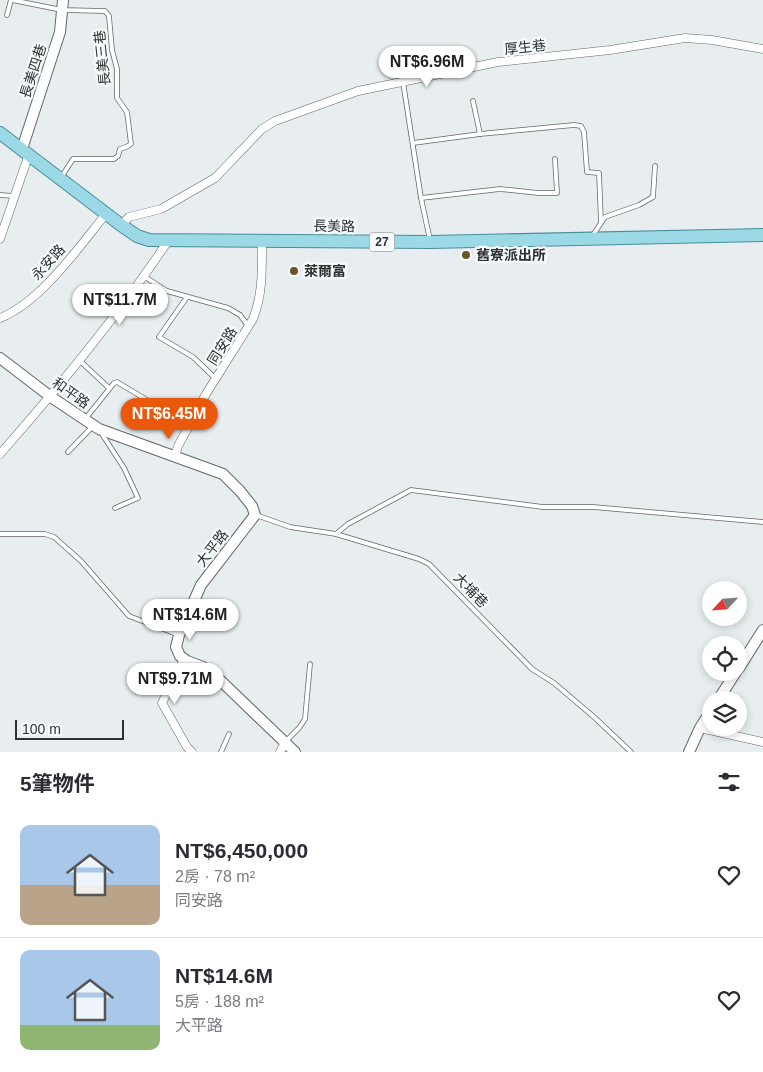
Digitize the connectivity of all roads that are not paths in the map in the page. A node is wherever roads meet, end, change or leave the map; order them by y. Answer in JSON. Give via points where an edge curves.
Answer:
{"nodes":[{"id":1,"x":12,"y":0,"type":"edge"},
{"id":2,"x":63,"y":5,"type":"edge"},
{"id":3,"x":7,"y":15,"type":"dead end"},
{"id":4,"x":763,"y":49,"type":"edge"},
{"id":5,"x":403,"y":82,"type":"junction"},
{"id":6,"x":473,"y":101,"type":"dead end"},
{"id":7,"x":0,"y":133,"type":"edge"},
{"id":8,"x":480,"y":134,"type":"junction"},
{"id":9,"x":413,"y":143,"type":"junction"},
{"id":10,"x":26,"y":151,"type":"junction"},
{"id":11,"x":555,"y":159,"type":"dead end"},
{"id":12,"x":655,"y":166,"type":"dead end"},
{"id":13,"x":60,"y":178,"type":"junction"},
{"id":14,"x":0,"y":195,"type":"edge"},
{"id":15,"x":14,"y":196,"type":"junction"},
{"id":16,"x":421,"y":198,"type":"junction"},
{"id":17,"x":106,"y":214,"type":"junction"},
{"id":18,"x":601,"y":222,"type":"junction"},
{"id":19,"x":121,"y":225,"type":"junction"},
{"id":20,"x":763,"y":235,"type":"edge"},
{"id":21,"x":0,"y":239,"type":"edge"},
{"id":22,"x":590,"y":239,"type":"junction"},
{"id":23,"x":168,"y":241,"type":"junction"},
{"id":24,"x":262,"y":241,"type":"junction"},
{"id":25,"x":431,"y":242,"type":"junction"},
{"id":26,"x":145,"y":277,"type":"junction"},
{"id":27,"x":187,"y":297,"type":"junction"},
{"id":28,"x":0,"y":318,"type":"edge"},
{"id":29,"x":249,"y":327,"type":"junction"},
{"id":30,"x":79,"y":360,"type":"junction"},
{"id":31,"x":2,"y":364,"type":"edge"},
{"id":32,"x":216,"y":379,"type":"junction"},
{"id":33,"x":109,"y":388,"type":"junction"},
{"id":34,"x":51,"y":397,"type":"junction"},
{"id":35,"x":152,"y":403,"type":"dead end"},
{"id":36,"x":92,"y":425,"type":"junction"},
{"id":37,"x":68,"y":452,"type":"dead end"},
{"id":38,"x":0,"y":454,"type":"edge"},
{"id":39,"x":176,"y":456,"type":"junction"},
{"id":40,"x":115,"y":508,"type":"dead end"},
{"id":41,"x":256,"y":514,"type":"junction"},
{"id":42,"x":763,"y":522,"type":"edge"},
{"id":43,"x":0,"y":534,"type":"edge"},
{"id":44,"x":336,"y":534,"type":"junction"},
{"id":45,"x":763,"y":630,"type":"edge"},
{"id":46,"x":179,"y":635,"type":"junction"},
{"id":47,"x":747,"y":655,"type":"edge"},
{"id":48,"x":184,"y":659,"type":"junction"},
{"id":49,"x":310,"y":664,"type":"dead end"},
{"id":50,"x":702,"y":725,"type":"edge"},
{"id":51,"x":700,"y":728,"type":"junction"},
{"id":52,"x":229,"y":734,"type":"dead end"},
{"id":53,"x":763,"y":742,"type":"edge"},
{"id":54,"x":282,"y":747,"type":"edge"},
{"id":55,"x":192,"y":752,"type":"edge"},
{"id":56,"x":221,"y":752,"type":"edge"},
{"id":57,"x":295,"y":752,"type":"edge"},
{"id":58,"x":631,"y":752,"type":"edge"},
{"id":59,"x":689,"y":752,"type":"edge"}],
"edges":[{"from":1,"to":2,"type":"lane"},
{"from":1,"to":3,"type":"lane"},
{"from":2,"to":10,"type":"street","name":"長美四巷","via":[[60,32]]},
{"from":2,"to":13,"type":"lane","name":"長美三巷","via":[[105,11],[109,16],[117,69],[117,98],[127,112],[131,144],[120,149],[114,159],[72,159]]},
{"from":4,"to":5,"type":"street","name":"厚生巷","via":[[685,38],[498,62]]},
{"from":5,"to":9,"type":"lane"},
{"from":5,"to":19,"type":"street","name":"厚生巷","via":[[358,91],[275,121],[262,129],[215,178],[161,209],[129,217]]},
{"from":6,"to":8,"type":"lane"},
{"from":7,"to":10,"type":"main road","name":"長美路","number":"27"},
{"from":8,"to":9,"type":"lane"},
{"from":8,"to":18,"type":"lane","via":[[581,126],[587,172],[599,173]]},
{"from":9,"to":16,"type":"lane"},
{"from":10,"to":13,"type":"main road","name":"長美路","number":"27"},
{"from":10,"to":15,"type":"street"},
{"from":11,"to":16,"type":"lane","via":[[557,193],[500,189]]},
{"from":12,"to":18,"type":"lane","via":[[653,197],[605,217]]},
{"from":13,"to":17,"type":"main road","name":"長美路","number":"27"},
{"from":14,"to":15,"type":"lane"},
{"from":15,"to":21,"type":"street"},
{"from":16,"to":25,"type":"lane"},
{"from":17,"to":19,"type":"main road","name":"長美路","number":"27"},
{"from":17,"to":28,"type":"street","name":"永安路","via":[[48,282],[21,307]]},
{"from":18,"to":22,"type":"lane"},
{"from":19,"to":23,"type":"main road","name":"長美路","number":"27","via":[[137,236]]},
{"from":20,"to":22,"type":"main road","name":"長美路","number":"27"},
{"from":22,"to":25,"type":"main road","name":"長美路","number":"27"},
{"from":23,"to":24,"type":"main road","name":"長美路","number":"27"},
{"from":23,"to":26,"type":"street"},
{"from":24,"to":25,"type":"main road","name":"長美路","number":"27"},
{"from":24,"to":29,"type":"street","name":"同安路","via":[[262,284],[258,307]]},
{"from":26,"to":27,"type":"lane","via":[[167,291]]},
{"from":26,"to":30,"type":"street"},
{"from":27,"to":29,"type":"lane","via":[[228,308],[240,315]]},
{"from":27,"to":32,"type":"lane","via":[[159,337],[193,357]]},
{"from":29,"to":32,"type":"street","name":"同安路"},
{"from":30,"to":33,"type":"lane"},
{"from":30,"to":34,"type":"street"},
{"from":31,"to":34,"type":"street","name":"和平路"},
{"from":32,"to":39,"type":"street","name":"同安路","via":[[178,446]]},
{"from":33,"to":35,"type":"lane","via":[[117,382]]},
{"from":33,"to":36,"type":"lane"},
{"from":34,"to":36,"type":"street","name":"和平路"},
{"from":34,"to":38,"type":"street"},
{"from":36,"to":37,"type":"lane"},
{"from":36,"to":39,"type":"street","name":"和平路"},
{"from":36,"to":40,"type":"lane","via":[[116,454],[138,498]]},
{"from":39,"to":41,"type":"street","name":"和平路","via":[[223,474]]},
{"from":41,"to":44,"type":"lane","name":"大埔巷","via":[[290,527]]},
{"from":41,"to":46,"type":"street","name":"大平路","via":[[201,585]]},
{"from":42,"to":44,"type":"lane","via":[[593,507],[543,507],[412,490],[348,524]]},
{"from":43,"to":46,"type":"lane","via":[[54,537],[81,561],[129,616]]},
{"from":44,"to":58,"type":"lane","name":"大埔巷","via":[[429,564],[532,669],[554,683]]},
{"from":45,"to":47,"type":"street"},
{"from":46,"to":48,"type":"street","via":[[176,647]]},
{"from":48,"to":54,"type":"street","via":[[203,667],[220,680]]},
{"from":48,"to":55,"type":"street","via":[[162,703]]},
{"from":49,"to":54,"type":"lane","via":[[305,719]]},
{"from":50,"to":51,"type":"street"},
{"from":51,"to":53,"type":"street"},
{"from":51,"to":59,"type":"street"},
{"from":52,"to":56,"type":"lane"},
{"from":54,"to":57,"type":"street"}]}
